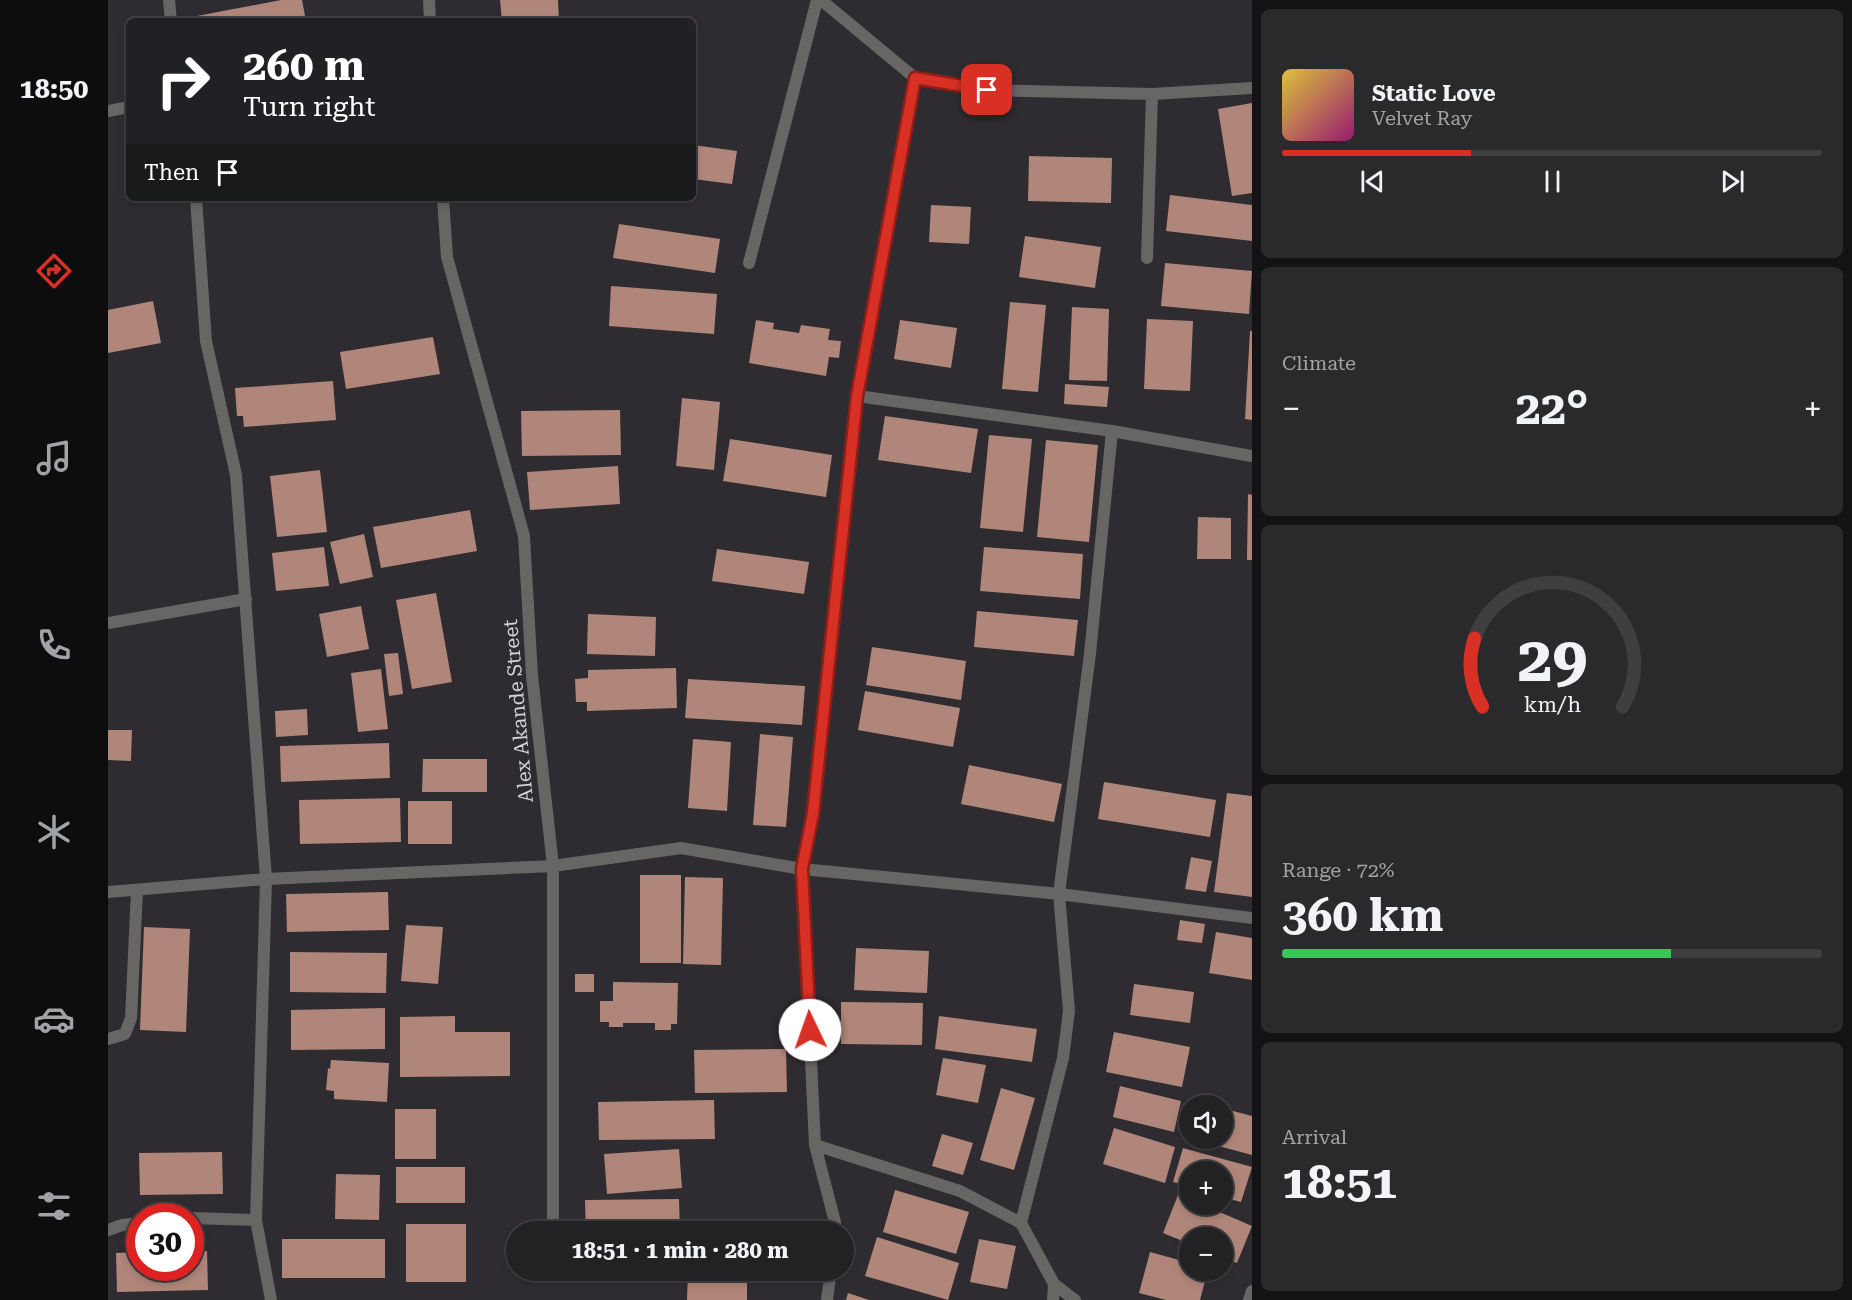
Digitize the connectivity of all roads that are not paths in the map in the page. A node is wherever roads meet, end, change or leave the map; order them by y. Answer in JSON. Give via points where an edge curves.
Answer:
{"nodes":[{"id":1,"x":169,"y":0,"type":"edge"},
{"id":2,"x":429,"y":0,"type":"edge"},
{"id":3,"x":817,"y":0,"type":"edge"},
{"id":4,"x":821,"y":0,"type":"edge"},
{"id":5,"x":171,"y":18,"type":"edge"},
{"id":6,"x":430,"y":18,"type":"edge"},
{"id":7,"x":915,"y":78,"type":"junction"},
{"id":8,"x":1252,"y":87,"type":"edge"},
{"id":9,"x":1152,"y":94,"type":"junction"},
{"id":10,"x":126,"y":108,"type":"edge"},
{"id":11,"x":108,"y":111,"type":"edge"},
{"id":12,"x":196,"y":201,"type":"edge"},
{"id":13,"x":443,"y":201,"type":"edge"},
{"id":14,"x":1147,"y":258,"type":"dead end"},
{"id":15,"x":749,"y":263,"type":"dead end"},
{"id":16,"x":857,"y":396,"type":"junction"},
{"id":17,"x":1112,"y":431,"type":"junction"},
{"id":18,"x":1252,"y":456,"type":"edge"},
{"id":19,"x":246,"y":599,"type":"junction"},
{"id":20,"x":108,"y":623,"type":"edge"},
{"id":21,"x":553,"y":866,"type":"junction"},
{"id":22,"x":802,"y":869,"type":"junction"},
{"id":23,"x":266,"y":879,"type":"junction"},
{"id":24,"x":137,"y":890,"type":"junction"},
{"id":25,"x":108,"y":892,"type":"edge"},
{"id":26,"x":1059,"y":894,"type":"junction"},
{"id":27,"x":1252,"y":918,"type":"edge"},
{"id":28,"x":108,"y":1040,"type":"edge"},
{"id":29,"x":815,"y":1145,"type":"junction"},
{"id":30,"x":204,"y":1218,"type":"edge"},
{"id":31,"x":256,"y":1220,"type":"junction"},
{"id":32,"x":553,"y":1221,"type":"edge"},
{"id":33,"x":835,"y":1221,"type":"edge"},
{"id":34,"x":1021,"y":1223,"type":"junction"},
{"id":35,"x":126,"y":1225,"type":"edge"},
{"id":36,"x":108,"y":1230,"type":"edge"},
{"id":37,"x":830,"y":1281,"type":"edge"},
{"id":38,"x":1054,"y":1284,"type":"junction"},
{"id":39,"x":1252,"y":1291,"type":"edge"},
{"id":40,"x":271,"y":1300,"type":"edge"},
{"id":41,"x":827,"y":1300,"type":"edge"},
{"id":42,"x":1053,"y":1300,"type":"edge"},
{"id":43,"x":1076,"y":1300,"type":"edge"},
{"id":44,"x":1249,"y":1300,"type":"edge"}],
"edges":[{"from":1,"to":5,"type":"street"},
{"from":2,"to":6,"type":"street"},
{"from":3,"to":15,"type":"street"},
{"from":4,"to":7,"type":"street"},
{"from":7,"to":9,"type":"street","via":[[987,90]]},
{"from":7,"to":16,"type":"street"},
{"from":8,"to":9,"type":"street"},
{"from":9,"to":14,"type":"street"},
{"from":10,"to":11,"type":"street"},
{"from":12,"to":19,"type":"street","via":[[206,341],[236,474]]},
{"from":13,"to":21,"type":"street","name":"Alex Akande Street","via":[[447,257],[524,536],[532,675]]},
{"from":16,"to":17,"type":"street"},
{"from":16,"to":22,"type":"street","via":[[813,813]]},
{"from":17,"to":18,"type":"street"},
{"from":17,"to":26,"type":"street","via":[[1090,654]]},
{"from":19,"to":20,"type":"street"},
{"from":19,"to":23,"type":"street"},
{"from":21,"to":22,"type":"street","via":[[681,848]]},
{"from":21,"to":23,"type":"street"},
{"from":21,"to":32,"type":"street","name":"Alex Akande Street"},
{"from":22,"to":26,"type":"street"},
{"from":22,"to":29,"type":"street"},
{"from":23,"to":24,"type":"street"},
{"from":23,"to":31,"type":"street"},
{"from":24,"to":25,"type":"street"},
{"from":24,"to":28,"type":"street","via":[[130,1018],[125,1034]]},
{"from":26,"to":27,"type":"street"},
{"from":26,"to":34,"type":"street","via":[[1069,1011],[1062,1058]]},
{"from":29,"to":33,"type":"street"},
{"from":29,"to":34,"type":"street","via":[[960,1191]]},
{"from":30,"to":31,"type":"street"},
{"from":31,"to":40,"type":"street"},
{"from":34,"to":38,"type":"street"},
{"from":35,"to":36,"type":"street"},
{"from":37,"to":41,"type":"street"},
{"from":38,"to":42,"type":"street"},
{"from":38,"to":43,"type":"street"},
{"from":39,"to":44,"type":"street"}]}
